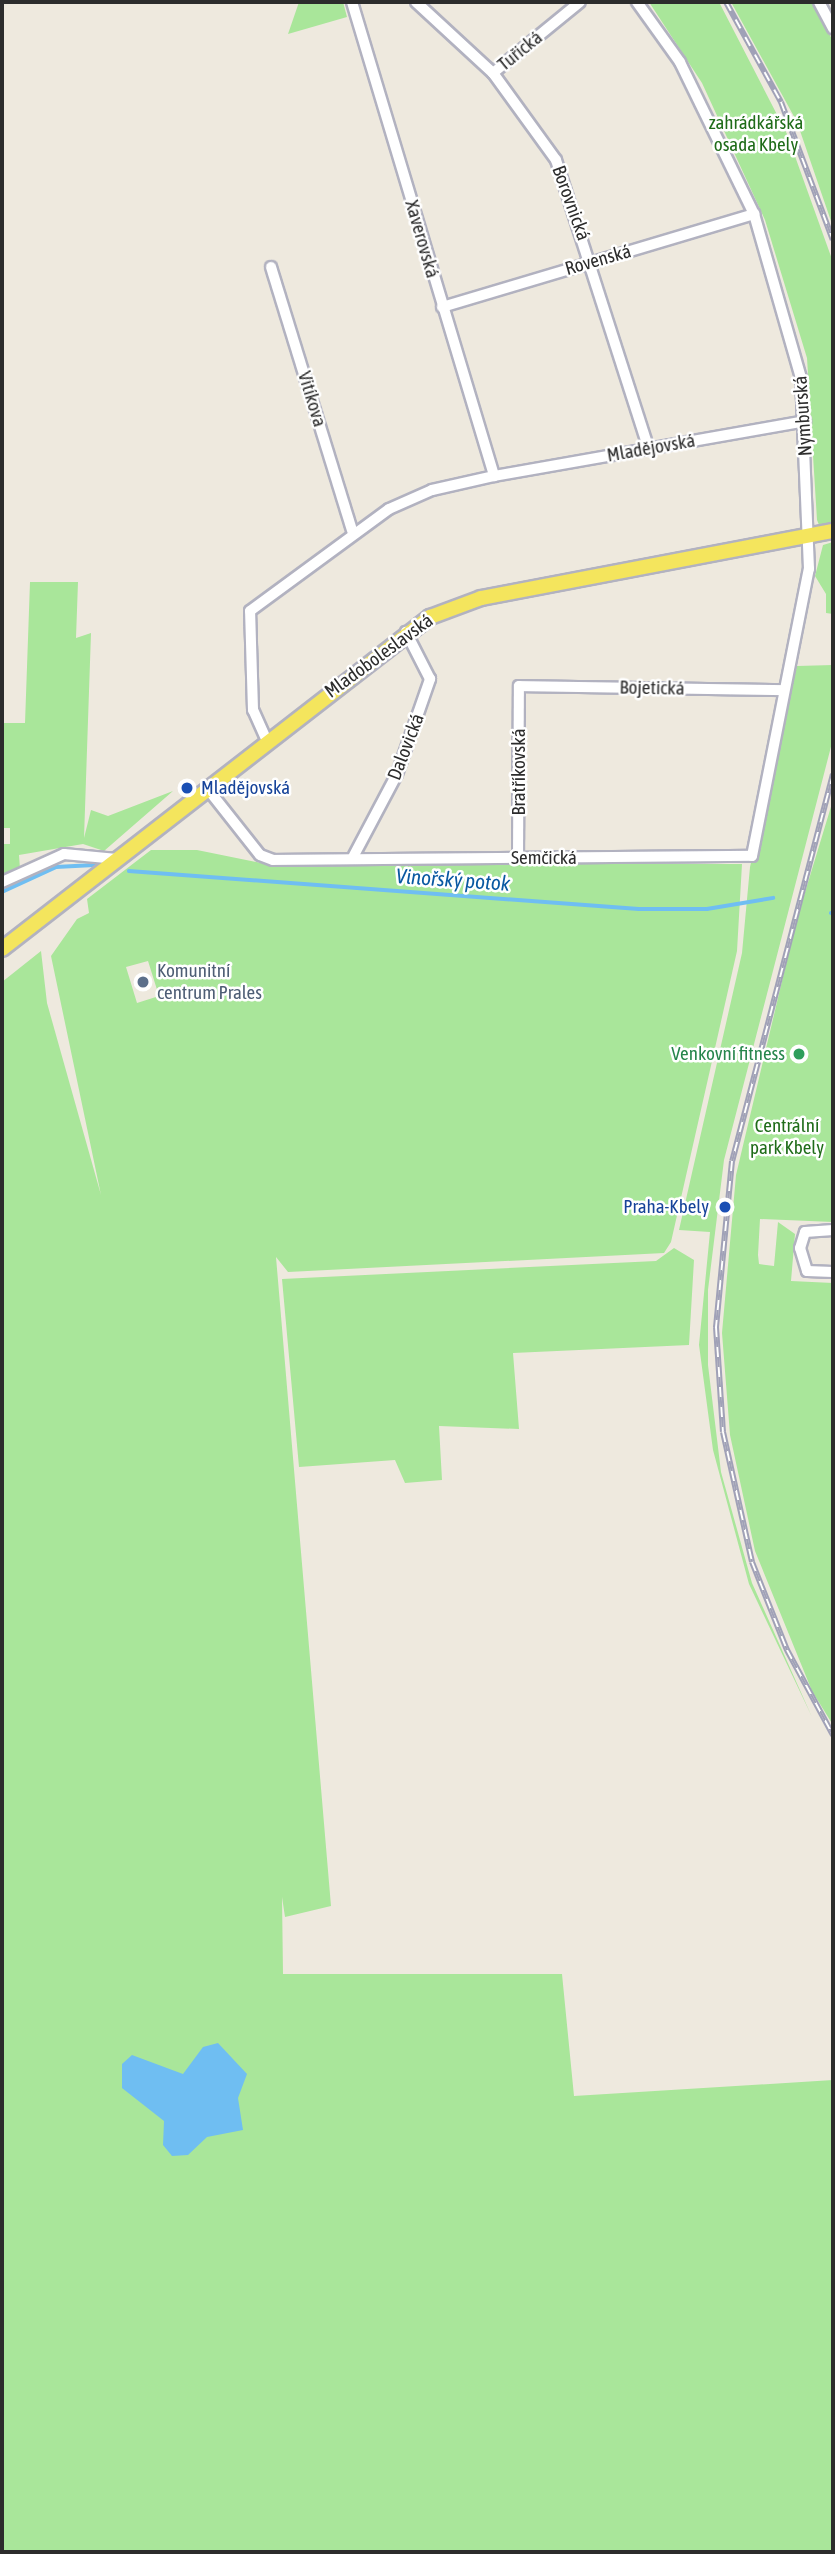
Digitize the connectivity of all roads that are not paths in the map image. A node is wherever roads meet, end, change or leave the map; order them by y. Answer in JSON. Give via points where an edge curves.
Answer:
{"nodes":[{"id":1,"x":352,"y":2,"type":"edge"},
{"id":2,"x":416,"y":2,"type":"edge"},
{"id":3,"x":580,"y":2,"type":"edge"},
{"id":4,"x":637,"y":2,"type":"edge"},
{"id":5,"x":818,"y":2,"type":"edge"},
{"id":6,"x":833,"y":28,"type":"edge"},
{"id":7,"x":493,"y":73,"type":"junction"},
{"id":8,"x":754,"y":214,"type":"junction"},
{"id":9,"x":592,"y":261,"type":"junction"},
{"id":10,"x":271,"y":267,"type":"dead end"},
{"id":11,"x":442,"y":307,"type":"junction"},
{"id":12,"x":805,"y":421,"type":"junction"},
{"id":13,"x":649,"y":449,"type":"junction"},
{"id":14,"x":494,"y":476,"type":"junction"},
{"id":15,"x":352,"y":531,"type":"junction"},
{"id":16,"x":833,"y":531,"type":"edge"},
{"id":17,"x":809,"y":535,"type":"junction"},
{"id":18,"x":406,"y":632,"type":"junction"},
{"id":19,"x":519,"y":686,"type":"joint"},
{"id":20,"x":785,"y":690,"type":"junction"},
{"id":21,"x":267,"y":741,"type":"junction"},
{"id":22,"x":207,"y":788,"type":"junction"},
{"id":23,"x":518,"y":858,"type":"junction"},
{"id":24,"x":117,"y":859,"type":"junction"},
{"id":25,"x":352,"y":859,"type":"junction"},
{"id":26,"x":746,"y":860,"type":"joint"},
{"id":27,"x":2,"y":883,"type":"edge"},
{"id":28,"x":2,"y":949,"type":"edge"},
{"id":29,"x":833,"y":1230,"type":"edge"},
{"id":30,"x":833,"y":1272,"type":"edge"}],
"edges":[{"from":1,"to":11,"type":"street","name":"Xaverovská"},
{"from":2,"to":7,"type":"street","name":"Borovnická"},
{"from":3,"to":7,"type":"street","name":"Tuřická"},
{"from":4,"to":8,"type":"street","name":"Nymburská","via":[[680,62]]},
{"from":5,"to":6,"type":"street"},
{"from":7,"to":9,"type":"street","name":"Borovnická","via":[[556,160]]},
{"from":8,"to":9,"type":"street","name":"Rovenská"},
{"from":8,"to":12,"type":"street","name":"Nymburská","via":[[794,340]]},
{"from":9,"to":11,"type":"street","name":"Rovenská"},
{"from":9,"to":13,"type":"street","name":"Borovnická"},
{"from":10,"to":15,"type":"street","name":"Vitíkova"},
{"from":11,"to":14,"type":"street","name":"Xaverovská"},
{"from":12,"to":13,"type":"street","name":"Mladějovská"},
{"from":12,"to":17,"type":"street","name":"Nymburská"},
{"from":13,"to":14,"type":"street","name":"Mladějovská"},
{"from":14,"to":15,"type":"street","name":"Mladějovská","via":[[432,490]]},
{"from":15,"to":21,"type":"street","name":"Mladějovská","via":[[250,611],[253,710]]},
{"from":16,"to":17,"type":"main road","name":"Mladoboleslavská"},
{"from":17,"to":18,"type":"main road","name":"Mladoboleslavská","via":[[481,598]]},
{"from":17,"to":20,"type":"street","name":"Nymburská","via":[[809,569]]},
{"from":18,"to":21,"type":"main road","name":"Mladoboleslavská"},
{"from":18,"to":25,"type":"street","name":"Dalovická","via":[[431,670],[397,774]]},
{"from":19,"to":20,"type":"street","name":"Bojetická"},
{"from":19,"to":23,"type":"street","name":"Bratříkovská"},
{"from":20,"to":26,"type":"street","name":"Nymburská"},
{"from":21,"to":22,"type":"main road","name":"Mladoboleslavská"},
{"from":22,"to":24,"type":"main road","name":"Mladoboleslavská"},
{"from":22,"to":25,"type":"street","name":"Semčická","via":[[266,859]]},
{"from":23,"to":25,"type":"street","name":"Semčická"},
{"from":23,"to":26,"type":"street","name":"Semčická"},
{"from":24,"to":27,"type":"street","via":[[64,854]]},
{"from":24,"to":28,"type":"main road","name":"Mladoboleslavská"},
{"from":29,"to":30,"type":"street","via":[[805,1232],[800,1248],[807,1271]]}]}
